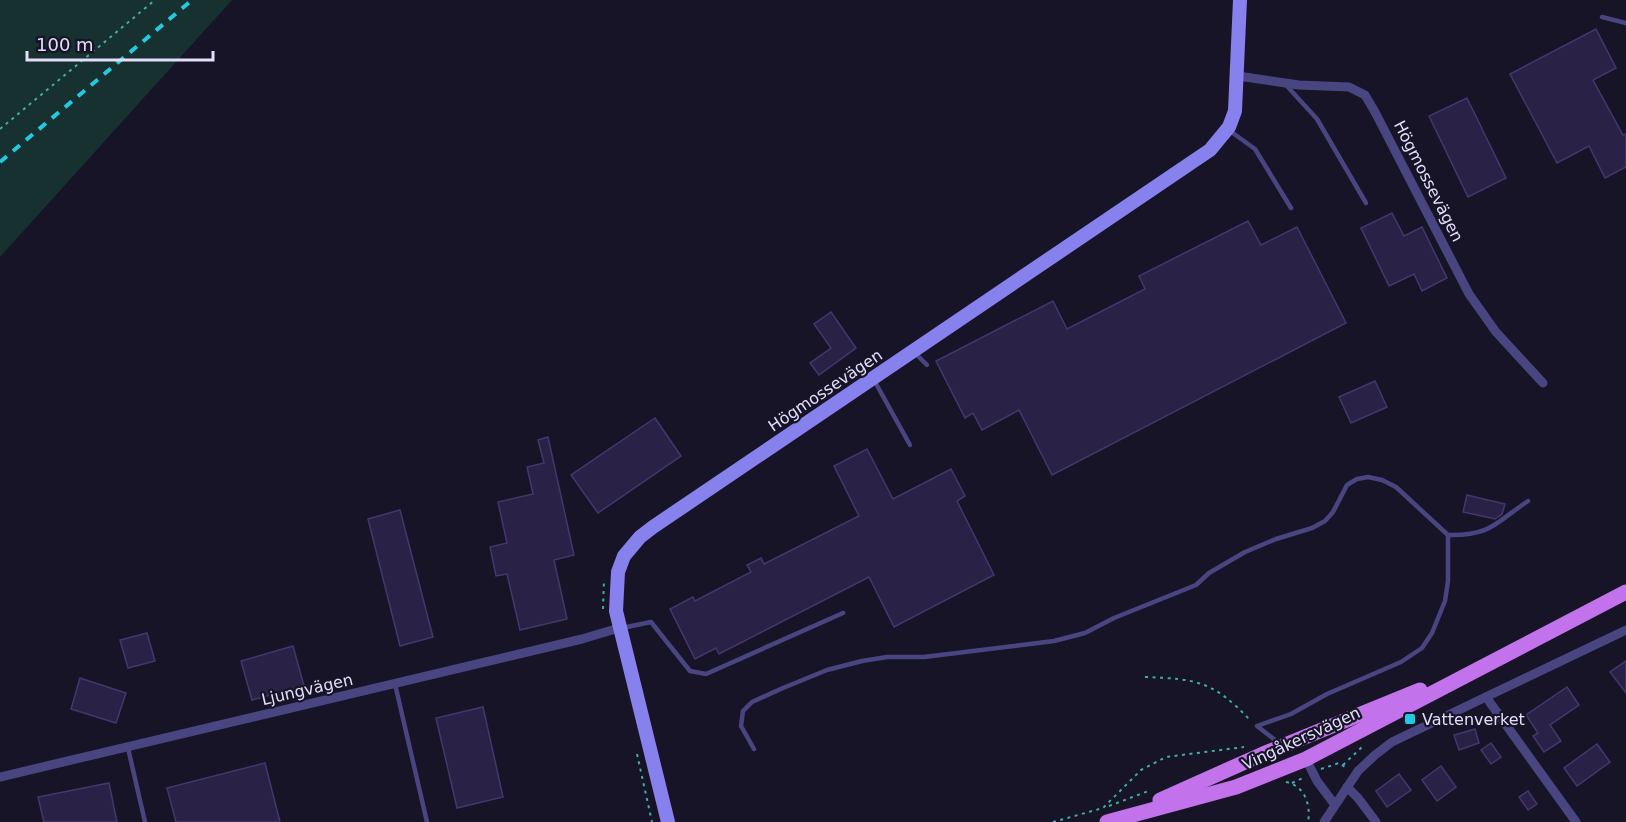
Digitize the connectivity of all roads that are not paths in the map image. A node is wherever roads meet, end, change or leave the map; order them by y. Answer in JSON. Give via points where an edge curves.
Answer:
{"nodes":[{"id":1,"x":1240,"y":0,"type":"edge"},
{"id":2,"x":1602,"y":17,"type":"dead end"},
{"id":3,"x":1626,"y":23,"type":"edge"},
{"id":4,"x":1238,"y":76,"type":"junction"},
{"id":5,"x":1284,"y":83,"type":"junction"},
{"id":6,"x":1227,"y":129,"type":"junction"},
{"id":7,"x":1366,"y":203,"type":"dead end"},
{"id":8,"x":1291,"y":208,"type":"dead end"},
{"id":9,"x":912,"y":351,"type":"junction"},
{"id":10,"x":927,"y":365,"type":"dead end"},
{"id":11,"x":872,"y":377,"type":"junction"},
{"id":12,"x":1543,"y":383,"type":"dead end"},
{"id":13,"x":910,"y":445,"type":"dead end"},
{"id":14,"x":1528,"y":501,"type":"dead end"},
{"id":15,"x":1448,"y":535,"type":"junction"},
{"id":16,"x":1626,"y":592,"type":"edge"},
{"id":17,"x":843,"y":613,"type":"dead end"},
{"id":18,"x":619,"y":628,"type":"junction"},
{"id":19,"x":1626,"y":630,"type":"edge"},
{"id":20,"x":1491,"y":662,"type":"junction"},
{"id":21,"x":395,"y":684,"type":"junction"},
{"id":22,"x":1486,"y":697,"type":"junction"},
{"id":23,"x":1298,"y":740,"type":"junction"},
{"id":24,"x":127,"y":745,"type":"junction"},
{"id":25,"x":754,"y":748,"type":"dead end"},
{"id":26,"x":1306,"y":759,"type":"junction"},
{"id":27,"x":0,"y":777,"type":"edge"},
{"id":28,"x":1347,"y":788,"type":"junction"},
{"id":29,"x":1335,"y":805,"type":"junction"},
{"id":30,"x":1112,"y":820,"type":"edge"},
{"id":31,"x":144,"y":822,"type":"edge"},
{"id":32,"x":427,"y":822,"type":"edge"},
{"id":33,"x":668,"y":822,"type":"edge"},
{"id":34,"x":1324,"y":822,"type":"edge"},
{"id":35,"x":1376,"y":822,"type":"edge"},
{"id":36,"x":1576,"y":822,"type":"edge"}],
"edges":[{"from":1,"to":4,"type":"street","name":"Högmossevägen"},
{"from":2,"to":3,"type":"lane"},
{"from":4,"to":5,"type":"street","name":"Högmossevägen"},
{"from":4,"to":6,"type":"street","name":"Högmossevägen","via":[[1235,111]]},
{"from":5,"to":7,"type":"lane","via":[[1317,118]]},
{"from":5,"to":12,"type":"street","name":"Högmossevägen","via":[[1349,87],[1365,95],[1469,294],[1496,332]]},
{"from":6,"to":8,"type":"lane","via":[[1255,149]]},
{"from":6,"to":9,"type":"street","name":"Högmossevägen","via":[[1210,150]]},
{"from":9,"to":10,"type":"lane"},
{"from":9,"to":11,"type":"street","name":"Högmossevägen"},
{"from":11,"to":13,"type":"lane"},
{"from":11,"to":18,"type":"street","name":"Högmossevägen","via":[[640,537],[624,556],[618,572],[615,611]]},
{"from":14,"to":15,"type":"lane","via":[[1487,531],[1468,536]]},
{"from":15,"to":23,"type":"lane","via":[[1445,601],[1422,648],[1401,662],[1257,726],[1280,744]]},
{"from":15,"to":25,"type":"lane","via":[[1396,487],[1375,478],[1357,479],[1347,485],[1325,521],[1245,552],[1196,585],[1085,633],[1054,641],[862,661],[827,670],[773,692],[743,711],[741,726]]},
{"from":16,"to":20,"type":"main road","name":"Vingåkersvägen"},
{"from":17,"to":18,"type":"lane","via":[[706,674],[690,671],[651,622]]},
{"from":18,"to":21,"type":"street","name":"Ljungvägen"},
{"from":18,"to":33,"type":"street","name":"Högmossevägen"},
{"from":19,"to":22,"type":"street"},
{"from":20,"to":23,"type":"main road","name":"Vingåkersvägen"},
{"from":20,"to":26,"type":"main road","name":"Vingåkersvägen"},
{"from":21,"to":24,"type":"street","name":"Ljungvägen"},
{"from":21,"to":32,"type":"lane"},
{"from":22,"to":28,"type":"street","via":[[1392,742],[1358,771]]},
{"from":22,"to":36,"type":"street"},
{"from":23,"to":26,"type":"main road"},
{"from":23,"to":30,"type":"main road","name":"Vingåkersvägen"},
{"from":24,"to":27,"type":"street","name":"Ljungvägen"},
{"from":24,"to":31,"type":"lane"},
{"from":26,"to":29,"type":"street"},
{"from":26,"to":30,"type":"main road","name":"Vingåkersvägen","via":[[1236,787]]},
{"from":28,"to":29,"type":"street"},
{"from":28,"to":35,"type":"street"},
{"from":29,"to":34,"type":"street"}]}
